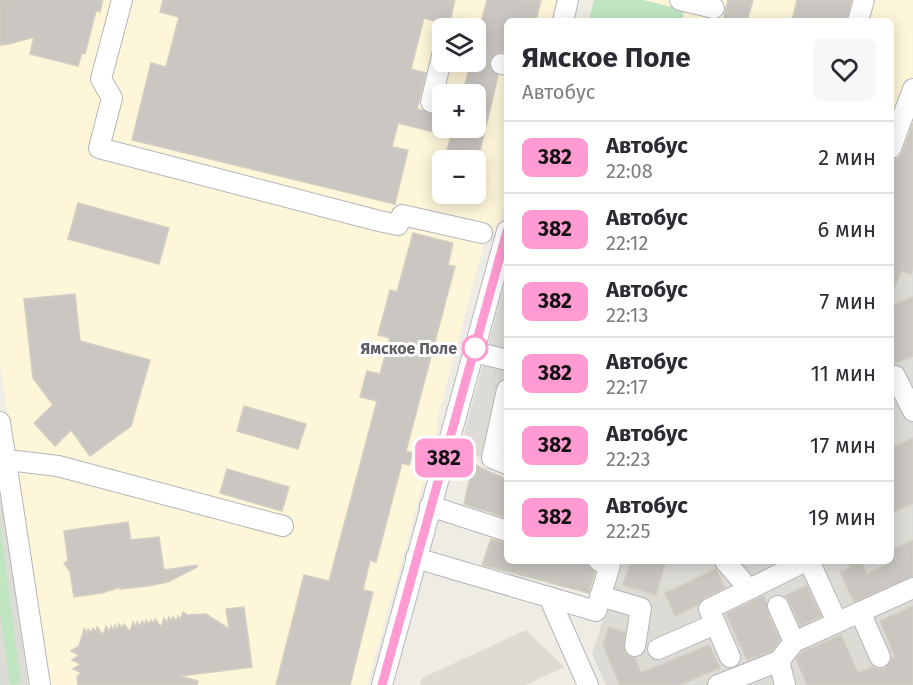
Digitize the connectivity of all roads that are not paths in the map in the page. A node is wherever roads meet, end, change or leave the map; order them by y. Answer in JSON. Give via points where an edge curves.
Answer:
{"nodes":[{"id":1,"x":122,"y":0,"type":"edge"},
{"id":2,"x":568,"y":0,"type":"edge"},
{"id":3,"x":864,"y":0,"type":"edge"},
{"id":4,"x":564,"y":18,"type":"edge"},
{"id":5,"x":859,"y":18,"type":"edge"},
{"id":6,"x":438,"y":72,"type":"edge"},
{"id":7,"x":913,"y":89,"type":"edge"},
{"id":8,"x":430,"y":102,"type":"dead end"},
{"id":9,"x":894,"y":140,"type":"edge"},
{"id":10,"x":482,"y":233,"type":"dead end"},
{"id":11,"x":504,"y":242,"type":"edge"},
{"id":12,"x":474,"y":352,"type":"junction"},
{"id":13,"x":504,"y":359,"type":"edge"},
{"id":14,"x":900,"y":374,"type":"edge"},
{"id":15,"x":504,"y":404,"type":"edge"},
{"id":16,"x":913,"y":411,"type":"edge"},
{"id":17,"x":0,"y":422,"type":"edge"},
{"id":18,"x":7,"y":463,"type":"junction"},
{"id":19,"x":504,"y":463,"type":"edge"},
{"id":20,"x":430,"y":506,"type":"junction"},
{"id":21,"x":283,"y":526,"type":"dead end"},
{"id":22,"x":504,"y":530,"type":"edge"},
{"id":23,"x":416,"y":558,"type":"junction"},
{"id":24,"x":607,"y":564,"type":"edge"},
{"id":25,"x":728,"y":564,"type":"edge"},
{"id":26,"x":801,"y":564,"type":"edge"},
{"id":27,"x":809,"y":564,"type":"edge"},
{"id":28,"x":748,"y":588,"type":"junction"},
{"id":29,"x":913,"y":588,"type":"edge"},
{"id":30,"x":600,"y":596,"type":"junction"},
{"id":31,"x":549,"y":597,"type":"junction"},
{"id":32,"x":778,"y":606,"type":"dead end"},
{"id":33,"x":860,"y":612,"type":"junction"},
{"id":34,"x":837,"y":622,"type":"junction"},
{"id":35,"x":715,"y":624,"type":"junction"},
{"id":36,"x":794,"y":642,"type":"junction"},
{"id":37,"x":635,"y":646,"type":"dead end"},
{"id":38,"x":658,"y":649,"type":"dead end"},
{"id":39,"x":730,"y":657,"type":"dead end"},
{"id":40,"x":880,"y":657,"type":"dead end"},
{"id":41,"x":779,"y":661,"type":"junction"},
{"id":42,"x":40,"y":685,"type":"edge"},
{"id":43,"x":382,"y":685,"type":"edge"},
{"id":44,"x":588,"y":685,"type":"edge"},
{"id":45,"x":718,"y":685,"type":"edge"},
{"id":46,"x":785,"y":685,"type":"edge"}],
"edges":[{"from":1,"to":10,"type":"street","via":[[101,78],[112,98],[99,148],[379,221],[398,225],[402,215]]},
{"from":2,"to":4,"type":"street"},
{"from":3,"to":5,"type":"street"},
{"from":6,"to":8,"type":"street"},
{"from":7,"to":9,"type":"street"},
{"from":11,"to":12,"type":"street"},
{"from":12,"to":13,"type":"street"},
{"from":12,"to":20,"type":"street"},
{"from":14,"to":16,"type":"street"},
{"from":15,"to":19,"type":"street","via":[[492,458]]},
{"from":17,"to":18,"type":"street"},
{"from":18,"to":21,"type":"street","via":[[58,466]]},
{"from":18,"to":42,"type":"street"},
{"from":20,"to":22,"type":"street"},
{"from":20,"to":23,"type":"street"},
{"from":23,"to":31,"type":"street"},
{"from":23,"to":43,"type":"street"},
{"from":24,"to":30,"type":"street"},
{"from":25,"to":28,"type":"street"},
{"from":26,"to":28,"type":"street"},
{"from":27,"to":34,"type":"street"},
{"from":28,"to":35,"type":"street","via":[[708,609]]},
{"from":29,"to":33,"type":"street"},
{"from":30,"to":31,"type":"street","via":[[596,611]]},
{"from":30,"to":37,"type":"street","via":[[641,608]]},
{"from":31,"to":44,"type":"street"},
{"from":32,"to":36,"type":"street"},
{"from":33,"to":34,"type":"street"},
{"from":33,"to":40,"type":"street"},
{"from":34,"to":36,"type":"street"},
{"from":35,"to":38,"type":"street"},
{"from":35,"to":39,"type":"street"},
{"from":36,"to":41,"type":"street"},
{"from":41,"to":45,"type":"street"},
{"from":41,"to":46,"type":"street"}]}
